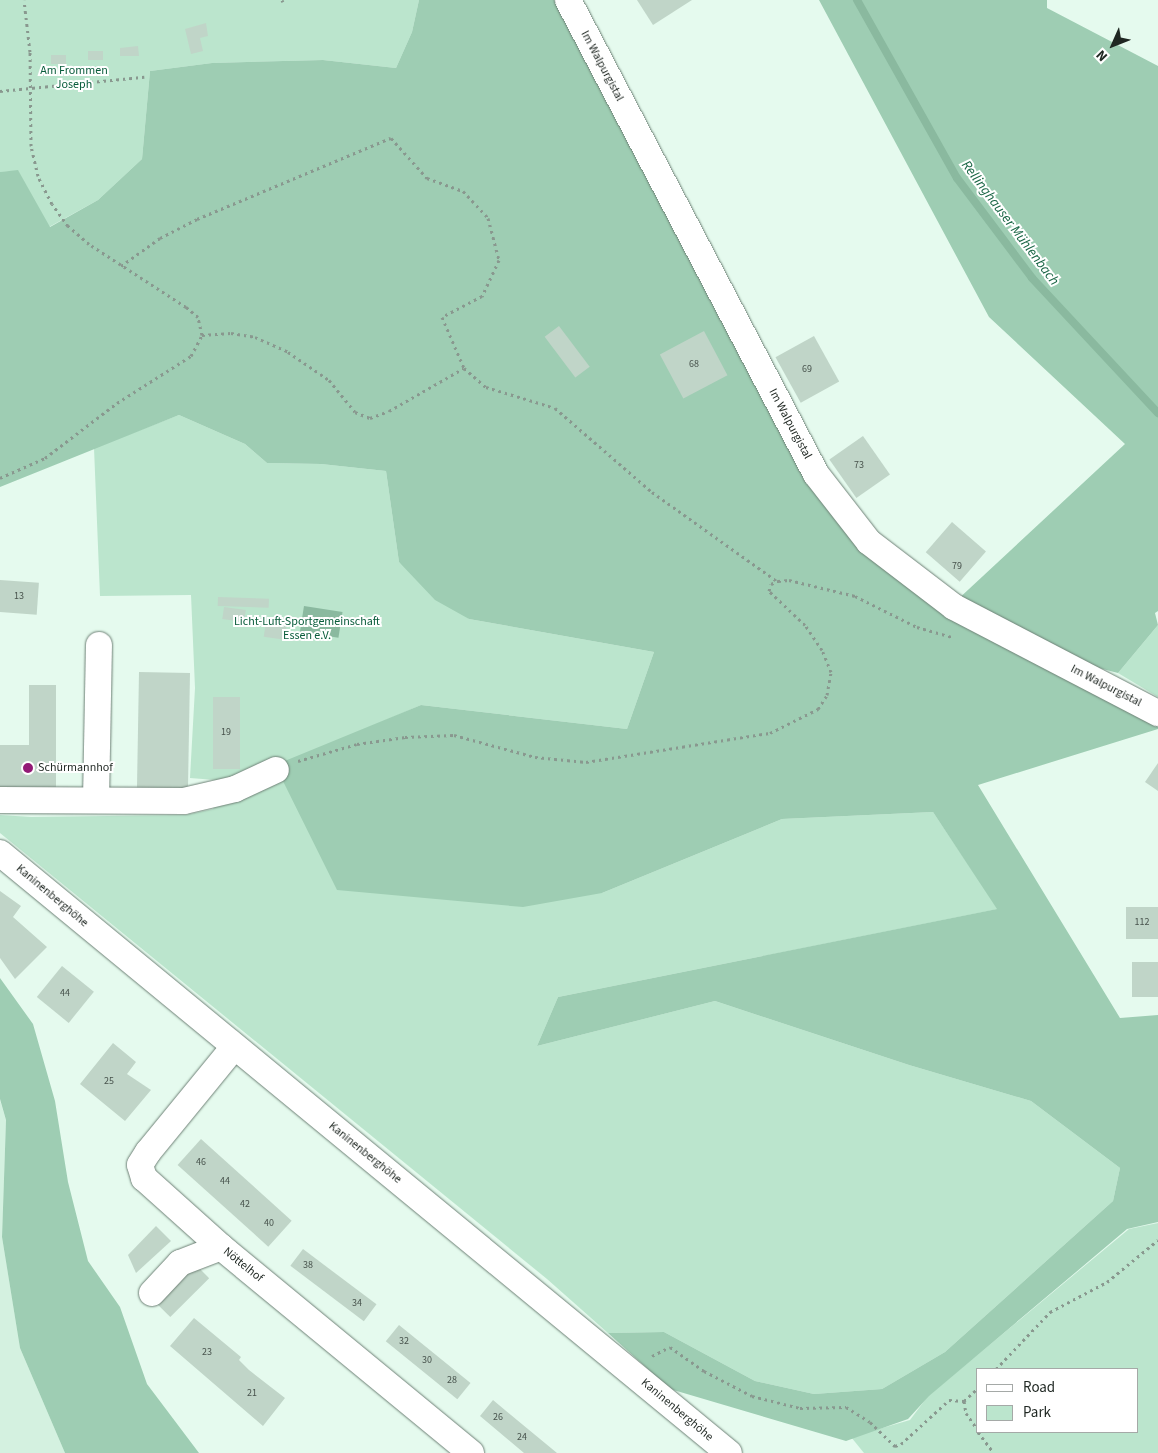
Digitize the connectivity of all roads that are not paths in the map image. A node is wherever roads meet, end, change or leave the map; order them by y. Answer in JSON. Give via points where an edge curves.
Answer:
{"nodes":[{"id":1,"x":568,"y":0,"type":"edge"},
{"id":2,"x":99,"y":645,"type":"dead end"},
{"id":3,"x":1158,"y":713,"type":"edge"},
{"id":4,"x":276,"y":770,"type":"road end"},
{"id":5,"x":0,"y":800,"type":"edge"},
{"id":6,"x":96,"y":800,"type":"junction"},
{"id":7,"x":0,"y":853,"type":"edge"},
{"id":8,"x":234,"y":1047,"type":"junction"},
{"id":9,"x":221,"y":1247,"type":"junction"},
{"id":10,"x":152,"y":1293,"type":"dead end"},
{"id":11,"x":472,"y":1453,"type":"edge"},
{"id":12,"x":729,"y":1453,"type":"edge"}],
"edges":[{"from":1,"to":3,"type":"street","name":"Im Walpurgistal","via":[[816,474],[869,542],[954,606]]},
{"from":2,"to":6,"type":"street"},
{"from":4,"to":6,"type":"street","via":[[207,798],[184,801]]},
{"from":5,"to":6,"type":"street"},
{"from":7,"to":8,"type":"street","name":"Kaninenberghöhe"},
{"from":8,"to":9,"type":"street","name":"Nöttelhof","via":[[140,1165],[144,1178],[155,1190]]},
{"from":8,"to":12,"type":"street","name":"Kaninenberghöhe"},
{"from":9,"to":10,"type":"street","via":[[180,1263]]},
{"from":9,"to":11,"type":"street","name":"Nöttelhof"}]}
